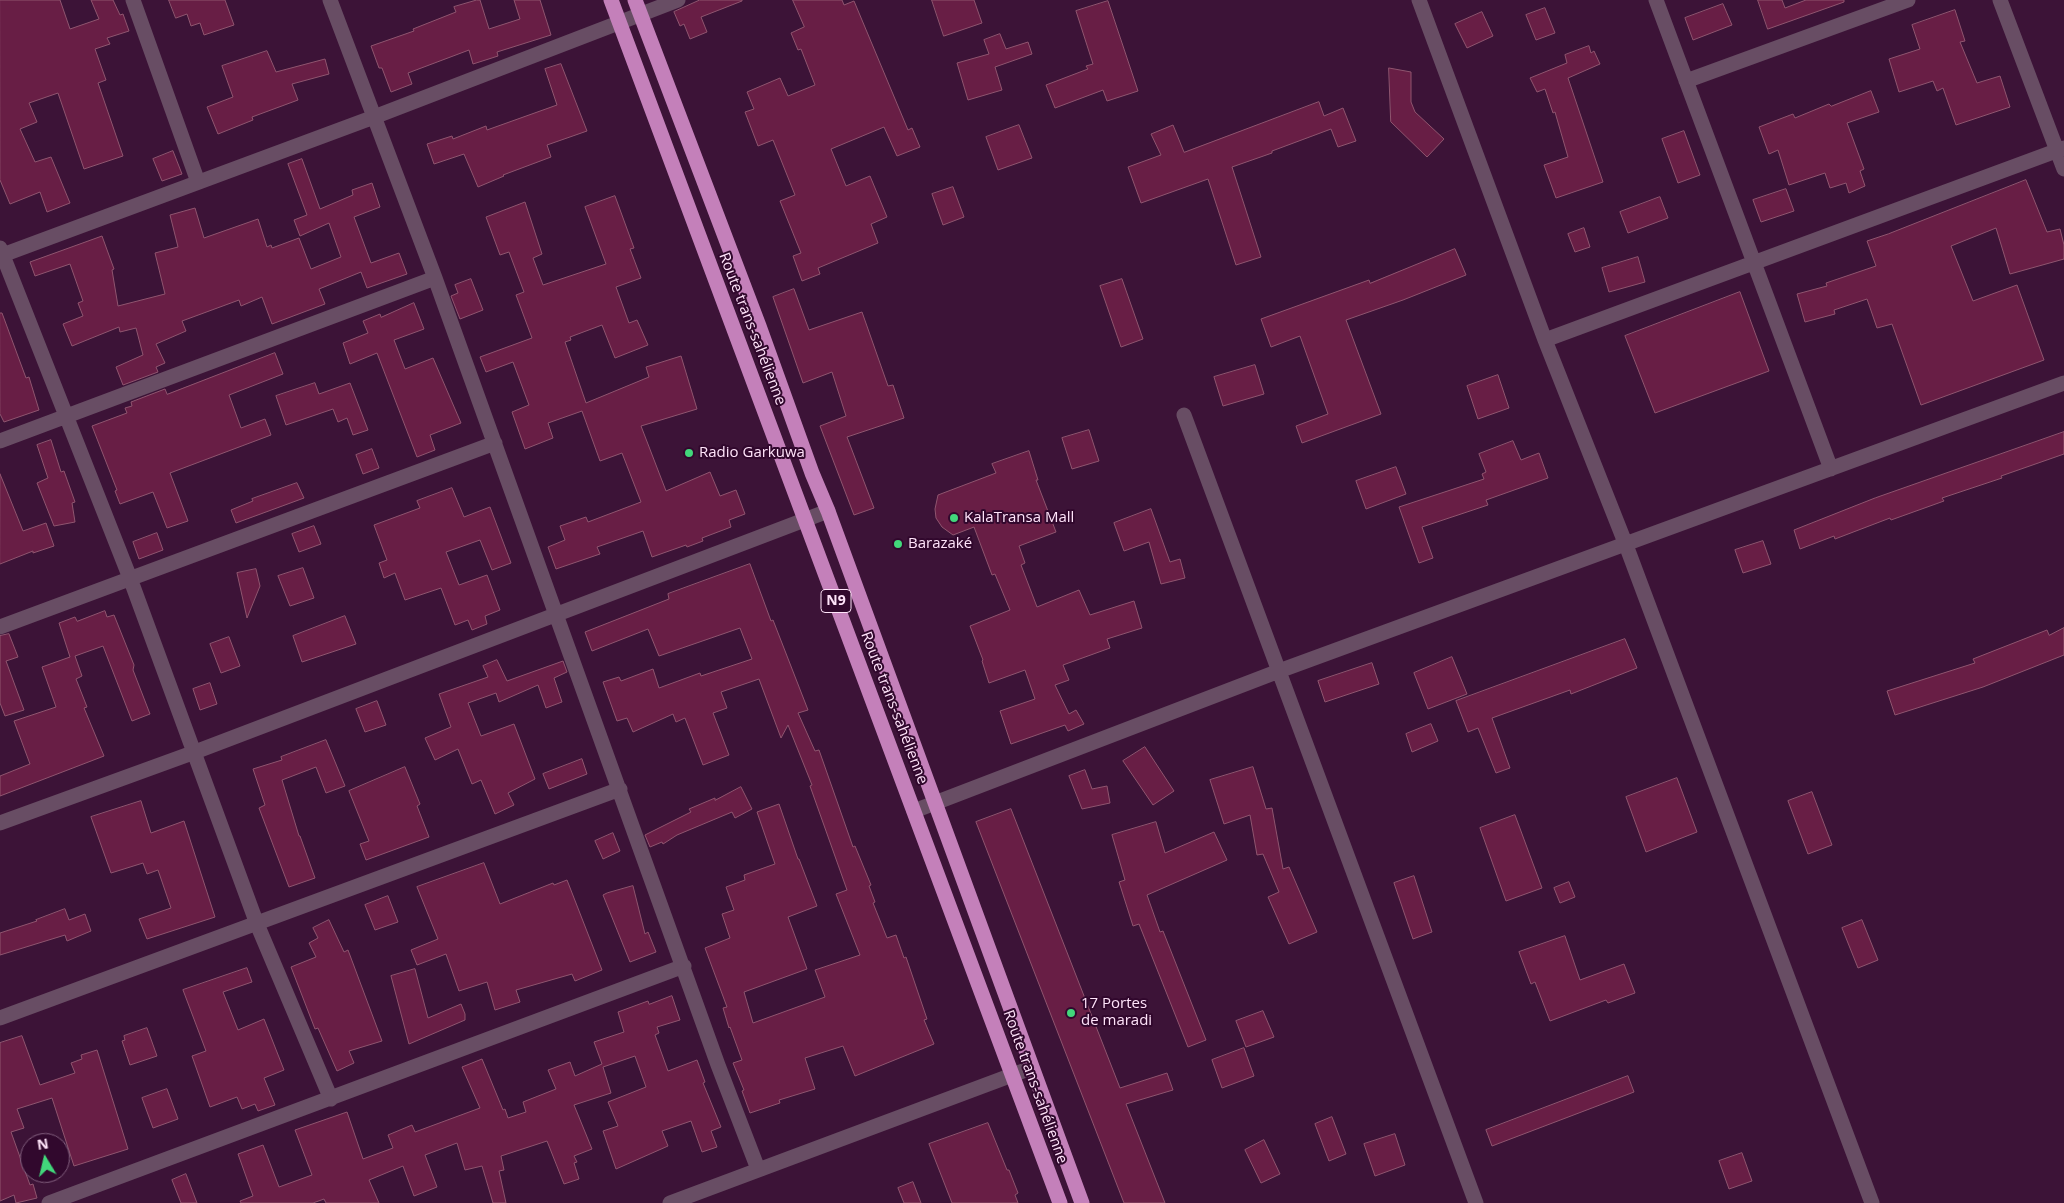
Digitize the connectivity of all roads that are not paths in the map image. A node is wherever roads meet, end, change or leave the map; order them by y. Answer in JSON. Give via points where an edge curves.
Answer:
{"nodes":[{"id":1,"x":133,"y":0,"type":"edge"},
{"id":2,"x":330,"y":0,"type":"edge"},
{"id":3,"x":611,"y":0,"type":"edge"},
{"id":4,"x":635,"y":0,"type":"edge"},
{"id":5,"x":678,"y":0,"type":"edge"},
{"id":6,"x":1419,"y":0,"type":"edge"},
{"id":7,"x":1656,"y":0,"type":"edge"},
{"id":8,"x":1908,"y":0,"type":"edge"},
{"id":9,"x":2000,"y":0,"type":"edge"},
{"id":10,"x":640,"y":14,"type":"junction"},
{"id":11,"x":620,"y":23,"type":"junction"},
{"id":12,"x":1686,"y":81,"type":"junction"},
{"id":13,"x":374,"y":117,"type":"junction"},
{"id":14,"x":2060,"y":149,"type":"edge"},
{"id":15,"x":2064,"y":169,"type":"edge"},
{"id":16,"x":198,"y":182,"type":"junction"},
{"id":17,"x":1,"y":253,"type":"edge"},
{"id":18,"x":1753,"y":263,"type":"junction"},
{"id":19,"x":435,"y":278,"type":"junction"},
{"id":20,"x":1545,"y":340,"type":"junction"},
{"id":21,"x":2064,"y":383,"type":"edge"},
{"id":22,"x":67,"y":415,"type":"junction"},
{"id":23,"x":1184,"y":415,"type":"dead end"},
{"id":24,"x":0,"y":441,"type":"edge"},
{"id":25,"x":495,"y":443,"type":"junction"},
{"id":26,"x":1831,"y":469,"type":"junction"},
{"id":27,"x":828,"y":511,"type":"junction"},
{"id":28,"x":805,"y":521,"type":"junction"},
{"id":29,"x":1626,"y":544,"type":"junction"},
{"id":30,"x":130,"y":578,"type":"junction"},
{"id":31,"x":556,"y":614,"type":"junction"},
{"id":32,"x":0,"y":627,"type":"edge"},
{"id":33,"x":1279,"y":671,"type":"junction"},
{"id":34,"x":195,"y":752,"type":"junction"},
{"id":35,"x":620,"y":789,"type":"junction"},
{"id":36,"x":935,"y":802,"type":"junction"},
{"id":37,"x":914,"y":811,"type":"junction"},
{"id":38,"x":0,"y":823,"type":"edge"},
{"id":39,"x":256,"y":924,"type":"junction"},
{"id":40,"x":684,"y":966,"type":"junction"},
{"id":41,"x":0,"y":1018,"type":"edge"},
{"id":42,"x":1031,"y":1068,"type":"junction"},
{"id":43,"x":1012,"y":1075,"type":"junction"},
{"id":44,"x":331,"y":1099,"type":"junction"},
{"id":45,"x":758,"y":1169,"type":"junction"},
{"id":46,"x":49,"y":1203,"type":"edge"},
{"id":47,"x":670,"y":1203,"type":"edge"},
{"id":48,"x":1060,"y":1203,"type":"edge"},
{"id":49,"x":1082,"y":1203,"type":"edge"},
{"id":50,"x":1476,"y":1203,"type":"edge"},
{"id":51,"x":1872,"y":1203,"type":"edge"}],
"edges":[{"from":1,"to":16,"type":"street"},
{"from":2,"to":13,"type":"street"},
{"from":3,"to":11,"type":"highway","name":"Route trans-sahélienne","number":"N9"},
{"from":4,"to":10,"type":"highway","name":"Route trans-sahélienne","number":"N9"},
{"from":5,"to":10,"type":"street"},
{"from":6,"to":20,"type":"street"},
{"from":7,"to":12,"type":"street"},
{"from":8,"to":12,"type":"street"},
{"from":9,"to":14,"type":"street"},
{"from":10,"to":11,"type":"street"},
{"from":10,"to":27,"type":"highway","name":"Route trans-sahélienne","number":"N9"},
{"from":11,"to":13,"type":"street"},
{"from":11,"to":28,"type":"highway","name":"Route trans-sahélienne","number":"N9"},
{"from":12,"to":18,"type":"street"},
{"from":13,"to":16,"type":"street"},
{"from":13,"to":19,"type":"street"},
{"from":14,"to":15,"type":"street"},
{"from":14,"to":18,"type":"street"},
{"from":16,"to":17,"type":"street"},
{"from":17,"to":22,"type":"street"},
{"from":18,"to":20,"type":"street"},
{"from":18,"to":26,"type":"street"},
{"from":19,"to":22,"type":"street"},
{"from":19,"to":25,"type":"street"},
{"from":20,"to":29,"type":"street"},
{"from":21,"to":26,"type":"street"},
{"from":22,"to":24,"type":"street"},
{"from":22,"to":30,"type":"street"},
{"from":23,"to":33,"type":"street"},
{"from":25,"to":30,"type":"street"},
{"from":25,"to":31,"type":"street"},
{"from":26,"to":29,"type":"street"},
{"from":27,"to":28,"type":"street"},
{"from":27,"to":36,"type":"highway","name":"Route trans-sahélienne","number":"N9"},
{"from":28,"to":31,"type":"street"},
{"from":28,"to":37,"type":"highway","name":"Route trans-sahélienne","number":"N9"},
{"from":29,"to":33,"type":"street"},
{"from":29,"to":51,"type":"street"},
{"from":30,"to":32,"type":"street"},
{"from":30,"to":34,"type":"street"},
{"from":31,"to":34,"type":"street"},
{"from":31,"to":35,"type":"street"},
{"from":33,"to":36,"type":"street"},
{"from":33,"to":50,"type":"street"},
{"from":34,"to":38,"type":"street"},
{"from":34,"to":39,"type":"street"},
{"from":35,"to":39,"type":"street"},
{"from":35,"to":40,"type":"street"},
{"from":36,"to":37,"type":"street"},
{"from":36,"to":42,"type":"highway","name":"Route trans-sahélienne","number":"N9"},
{"from":37,"to":43,"type":"highway","name":"Route trans-sahélienne","number":"N9"},
{"from":39,"to":41,"type":"street"},
{"from":39,"to":44,"type":"street"},
{"from":40,"to":44,"type":"street"},
{"from":40,"to":45,"type":"street"},
{"from":42,"to":43,"type":"street"},
{"from":42,"to":49,"type":"highway","name":"Route trans-sahélienne","number":"N9"},
{"from":43,"to":45,"type":"street"},
{"from":43,"to":48,"type":"highway","name":"Route trans-sahélienne","number":"N9"},
{"from":44,"to":46,"type":"street"},
{"from":45,"to":47,"type":"street"}]}
